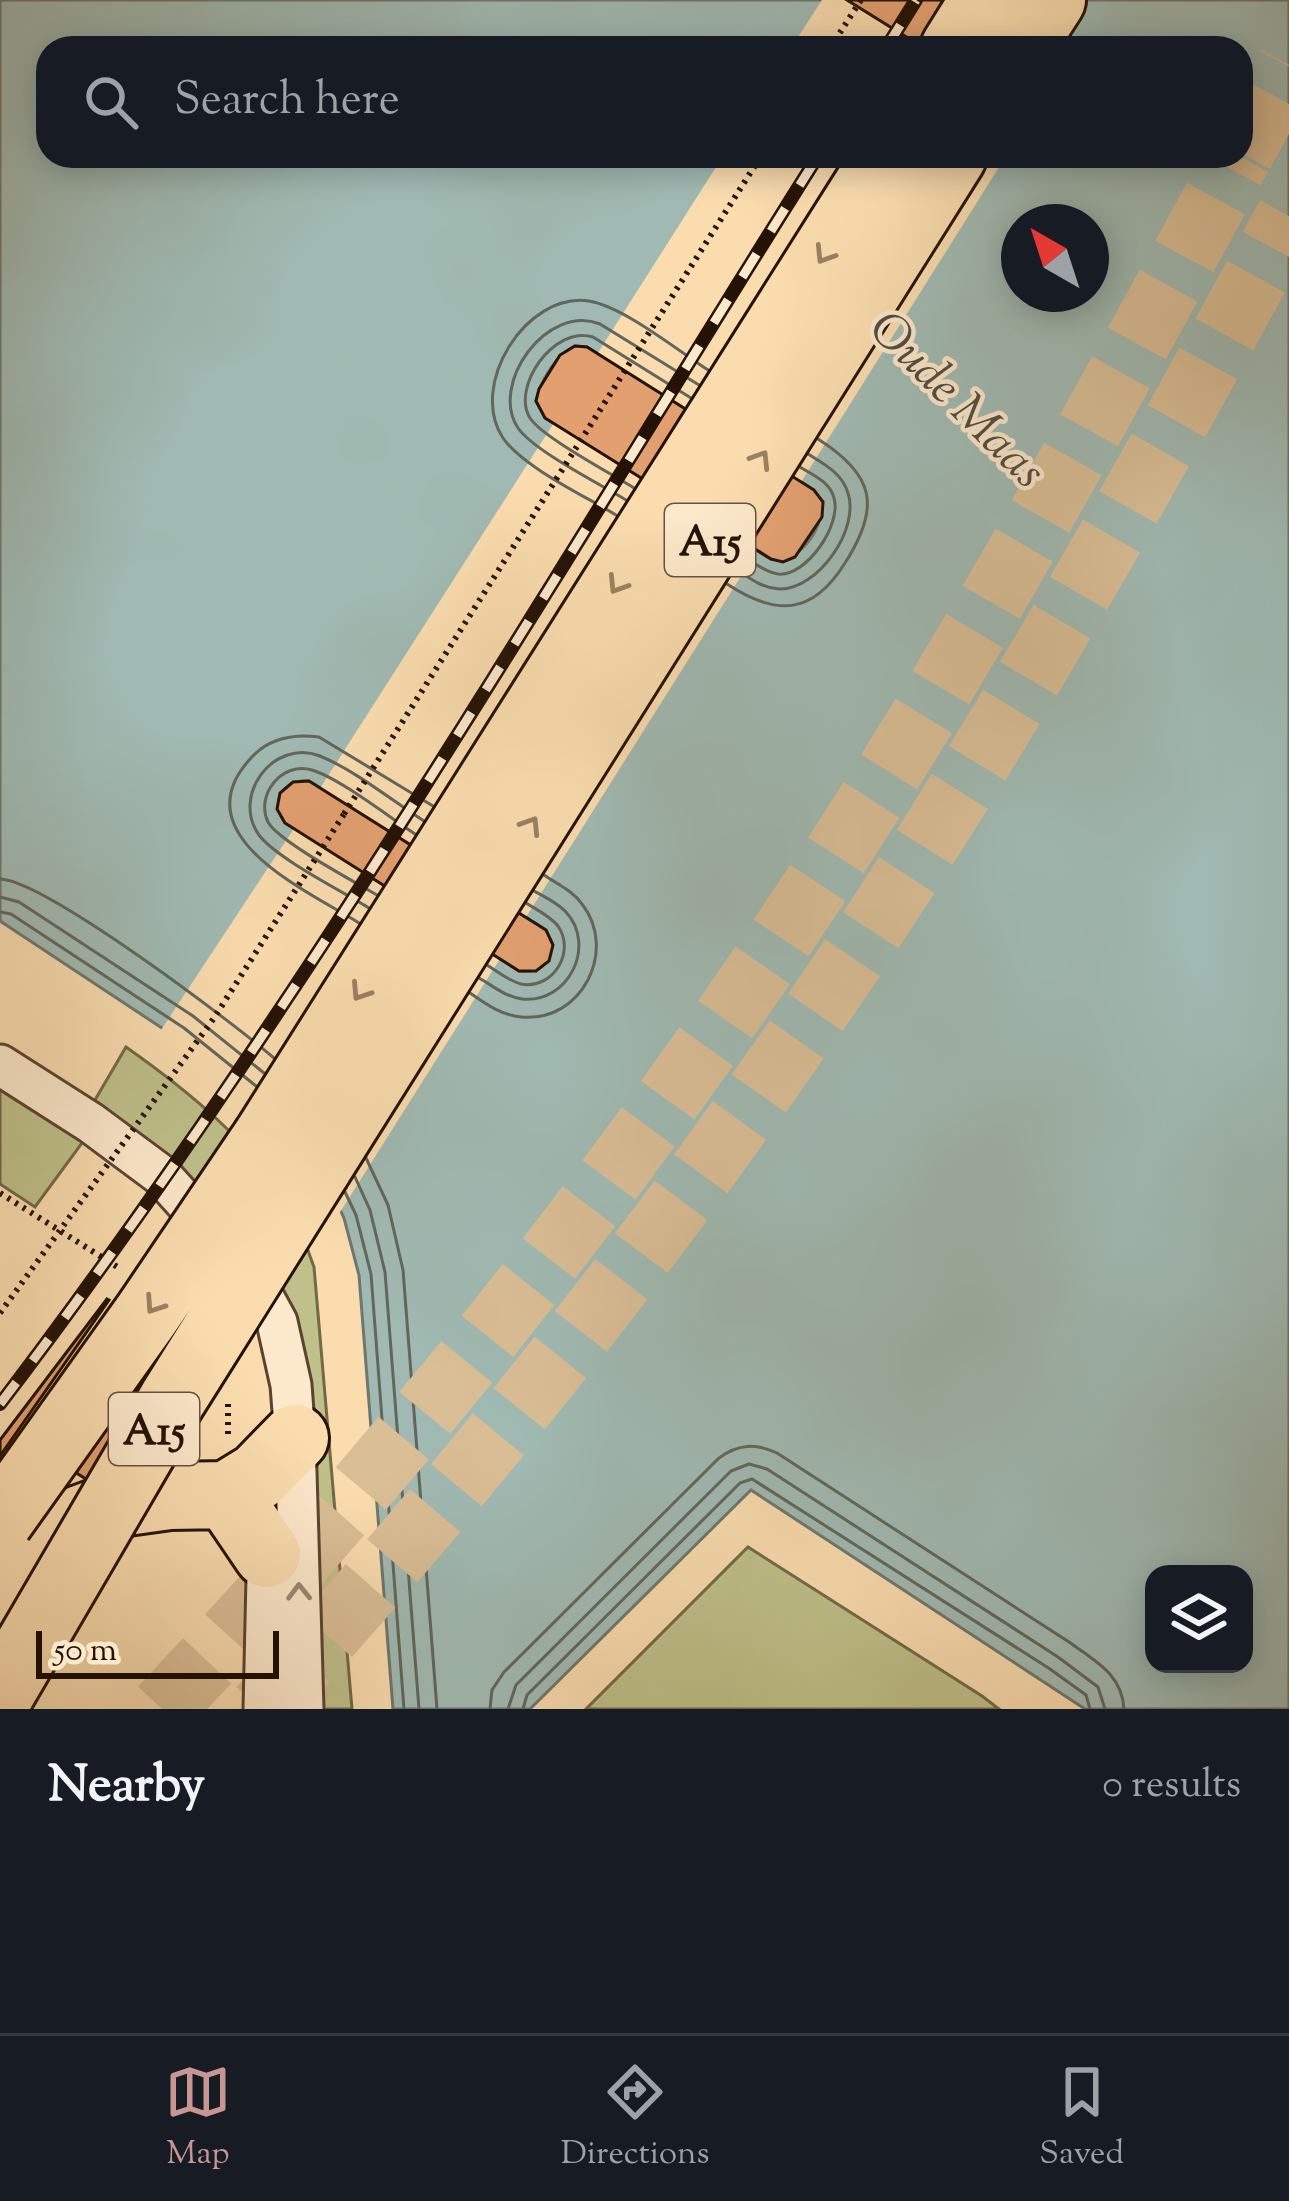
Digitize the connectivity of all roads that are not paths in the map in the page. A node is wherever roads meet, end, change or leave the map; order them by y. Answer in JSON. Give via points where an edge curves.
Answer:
{"nodes":[{"id":1,"x":984,"y":0,"type":"edge"},
{"id":2,"x":1052,"y":0,"type":"edge"},
{"id":3,"x":962,"y":36,"type":"edge"},
{"id":4,"x":1029,"y":36,"type":"edge"},
{"id":5,"x":878,"y":168,"type":"edge"},
{"id":6,"x":945,"y":168,"type":"edge"},
{"id":7,"x":0,"y":1065,"type":"edge"},
{"id":8,"x":264,"y":1466,"type":"junction"},
{"id":9,"x":0,"y":1520,"type":"edge"},
{"id":10,"x":267,"y":1554,"type":"joint"},
{"id":11,"x":0,"y":1609,"type":"edge"},
{"id":12,"x":0,"y":1695,"type":"edge"},
{"id":13,"x":264,"y":1709,"type":"edge"},
{"id":14,"x":303,"y":1709,"type":"edge"}],
"edges":[{"from":1,"to":3,"type":"highway"},
{"from":2,"to":4,"type":"highway"},
{"from":5,"to":9,"type":"highway","number":"A15","one_way":true,"bridge":true,"via":[[266,1138]]},
{"from":12,"to":6,"type":"highway","number":"A15","one_way":true,"bridge":true,"via":[[172,1400]]},
{"from":7,"to":8,"type":"street","via":[[160,1174],[203,1224],[253,1329],[270,1423]]},
{"from":8,"to":10,"type":"highway","number":"A15"},
{"from":8,"to":11,"type":"highway","number":"A15","via":[[97,1510],[56,1539]]},
{"from":14,"to":8,"type":"street","one_way":true},
{"from":10,"to":13,"type":"street"}]}
